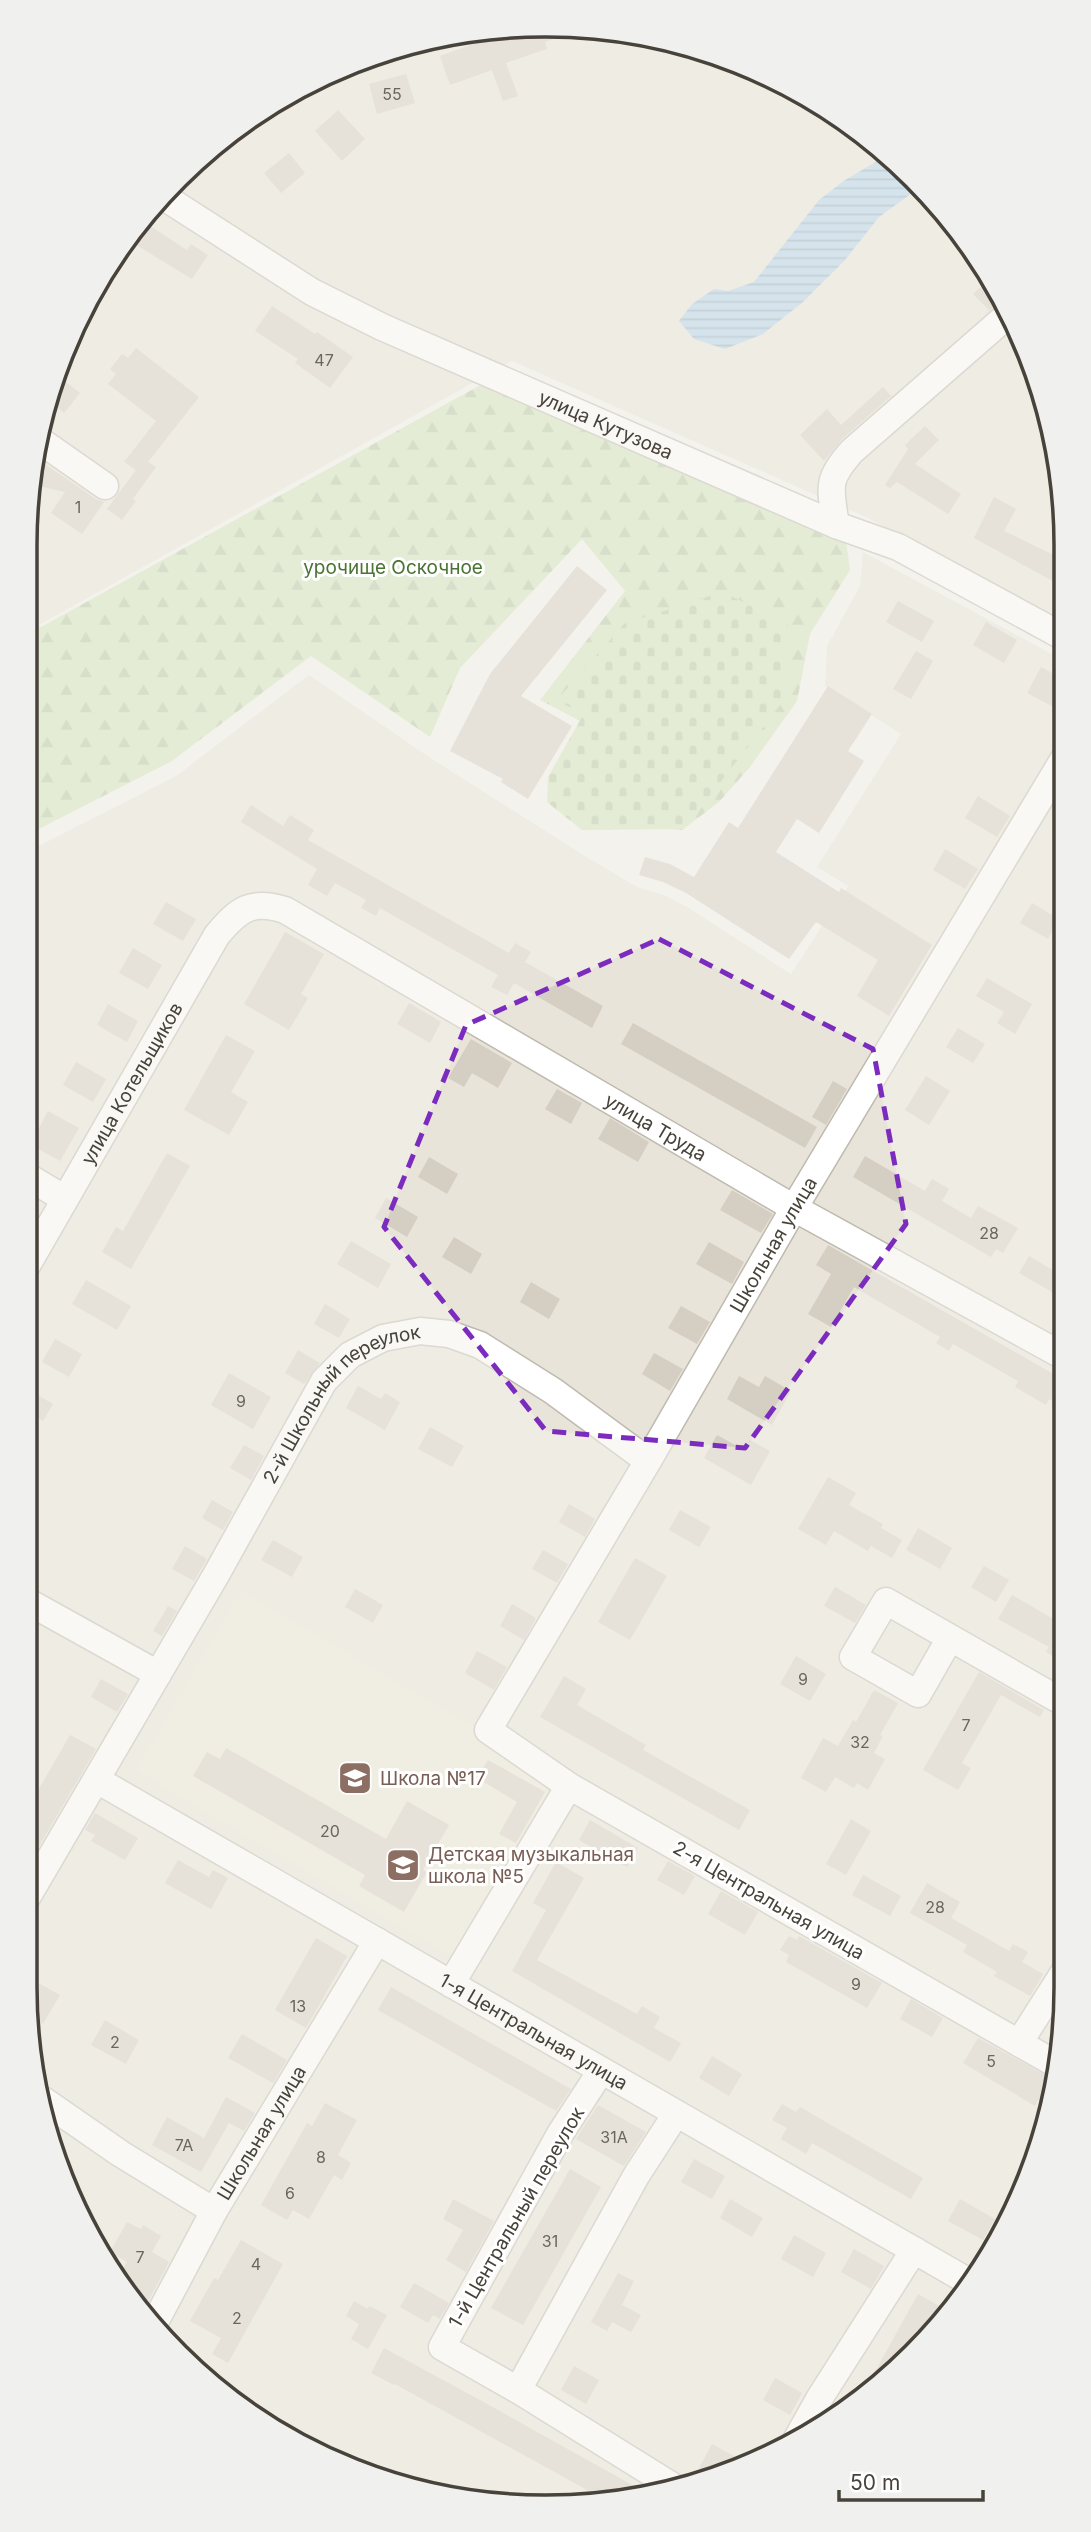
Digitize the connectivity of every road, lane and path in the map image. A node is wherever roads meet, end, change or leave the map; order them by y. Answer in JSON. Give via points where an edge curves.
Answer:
{"nodes":[{"id":1,"x":171,"y":202,"type":"edge"},
{"id":2,"x":1002,"y":320,"type":"edge"},
{"id":3,"x":47,"y":446,"type":"edge"},
{"id":4,"x":105,"y":486,"type":"dead end"},
{"id":5,"x":836,"y":525,"type":"junction"},
{"id":6,"x":1054,"y":632,"type":"edge"},
{"id":7,"x":1054,"y":775,"type":"edge"},
{"id":8,"x":248,"y":907,"type":"joint"},
{"id":9,"x":37,"y":1183,"type":"edge"},
{"id":10,"x":65,"y":1199,"type":"junction"},
{"id":11,"x":794,"y":1208,"type":"junction"},
{"id":12,"x":37,"y":1247,"type":"edge"},
{"id":13,"x":1054,"y":1351,"type":"edge"},
{"id":14,"x":648,"y":1461,"type":"junction"},
{"id":15,"x":37,"y":1607,"type":"edge"},
{"id":16,"x":950,"y":1638,"type":"dead end"},
{"id":17,"x":158,"y":1674,"type":"junction"},
{"id":18,"x":1054,"y":1697,"type":"edge"},
{"id":19,"x":488,"y":1730,"type":"joint"},
{"id":20,"x":97,"y":1780,"type":"junction"},
{"id":21,"x":569,"y":1786,"type":"junction"},
{"id":22,"x":37,"y":1879,"type":"edge"},
{"id":23,"x":377,"y":1941,"type":"junction"},
{"id":24,"x":451,"y":1984,"type":"junction"},
{"id":25,"x":1054,"y":1988,"type":"edge"},
{"id":26,"x":1019,"y":2043,"type":"junction"},
{"id":27,"x":1049,"y":2060,"type":"edge"},
{"id":28,"x":601,"y":2071,"type":"junction"},
{"id":29,"x":51,"y":2106,"type":"edge"},
{"id":30,"x":676,"y":2114,"type":"junction"},
{"id":31,"x":214,"y":2211,"type":"junction"},
{"id":32,"x":914,"y":2250,"type":"junction"},
{"id":33,"x":962,"y":2278,"type":"edge"},
{"id":34,"x":158,"y":2316,"type":"edge"},
{"id":35,"x":518,"y":2390,"type":"junction"},
{"id":36,"x":804,"y":2424,"type":"edge"},
{"id":37,"x":664,"y":2481,"type":"edge"}],
"edges":[{"from":1,"to":5,"type":"street","name":"улица Кутузова","via":[[312,292],[382,327]]},
{"from":2,"to":5,"type":"street","via":[[835,470],[831,490]]},
{"from":3,"to":4,"type":"street"},
{"from":5,"to":6,"type":"street","name":"улица Кутузова","via":[[898,547]]},
{"from":7,"to":11,"type":"street","name":"Школьная улица"},
{"from":8,"to":10,"type":"street","name":"улица Котельщиков","via":[[233,916],[217,936]]},
{"from":8,"to":11,"type":"street","name":"улица Труда","via":[[267,904],[285,910]]},
{"from":9,"to":10,"type":"street"},
{"from":10,"to":12,"type":"street","name":"улица Котельщиков"},
{"from":11,"to":13,"type":"street","name":"улица Труда"},
{"from":11,"to":14,"type":"street","name":"Школьная улица"},
{"from":14,"to":17,"type":"street","name":"2-й Школьный переулок","via":[[554,1391],[480,1345],[449,1334],[420,1331],[383,1338],[350,1355],[324,1381]]},
{"from":14,"to":19,"type":"street","name":"Школьная улица"},
{"from":15,"to":17,"type":"street"},
{"from":16,"to":18,"type":"street"},
{"from":17,"to":20,"type":"street","name":"2-й Школьный переулок"},
{"from":19,"to":21,"type":"street","name":"2-я Центральная улица"},
{"from":20,"to":22,"type":"street","name":"2-й Школьный переулок"},
{"from":20,"to":23,"type":"street","name":"1-я Центральная улица"},
{"from":21,"to":24,"type":"street"},
{"from":21,"to":26,"type":"street","name":"2-я Центральная улица"},
{"from":23,"to":24,"type":"street","name":"1-я Центральная улица"},
{"from":23,"to":31,"type":"street","name":"Школьная улица"},
{"from":24,"to":28,"type":"street","name":"1-я Центральная улица"},
{"from":25,"to":26,"type":"street"},
{"from":26,"to":27,"type":"street","name":"2-я Центральная улица"},
{"from":28,"to":30,"type":"street","name":"1-я Центральная улица"},
{"from":28,"to":35,"type":"street","name":"1-й Центральный переулок","via":[[560,2134],[442,2347]]},
{"from":29,"to":31,"type":"street"},
{"from":30,"to":32,"type":"street","name":"1-я Центральная улица"},
{"from":30,"to":35,"type":"street","via":[[636,2176]]},
{"from":31,"to":34,"type":"street","name":"Школьная улица"},
{"from":32,"to":33,"type":"street","name":"1-я Центральная улица"},
{"from":32,"to":36,"type":"street"},
{"from":35,"to":37,"type":"street","name":"1-й Центральный переулок"}]}
